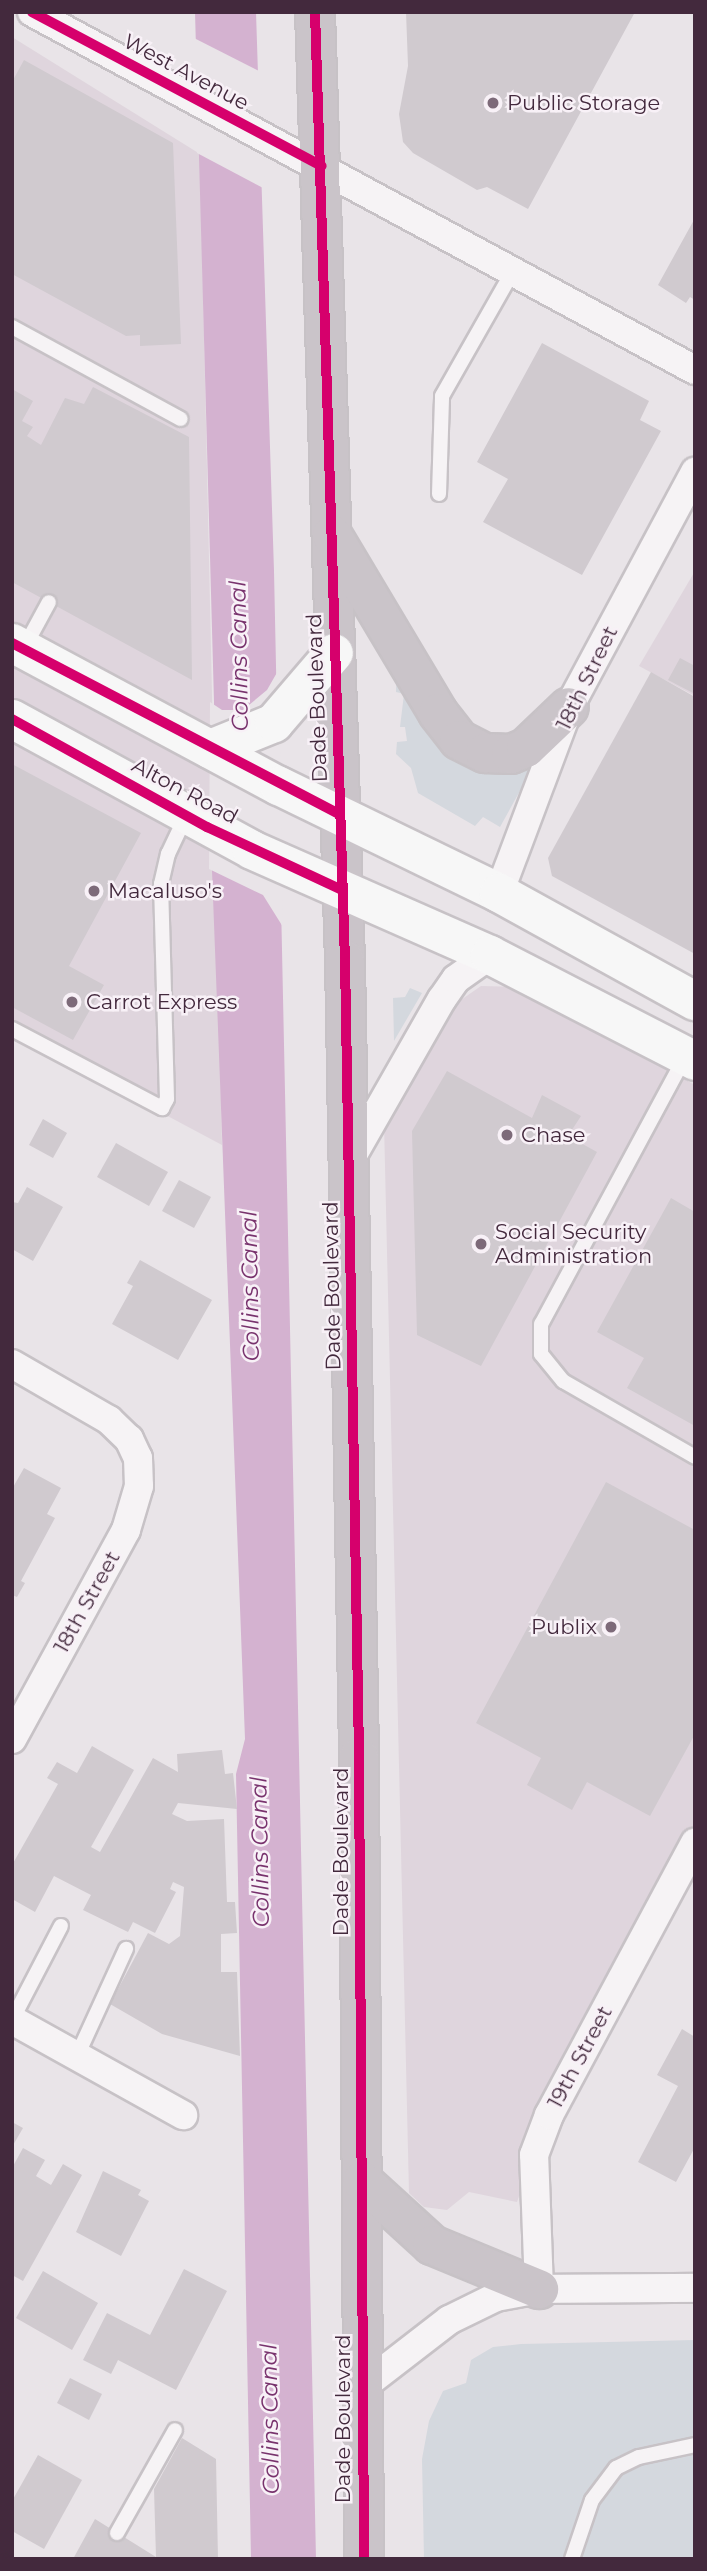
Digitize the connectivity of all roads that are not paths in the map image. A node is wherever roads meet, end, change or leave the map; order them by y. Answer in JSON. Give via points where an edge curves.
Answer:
{"nodes":[{"id":1,"x":32,"y":12,"type":"edge"},
{"id":2,"x":315,"y":12,"type":"edge"},
{"id":3,"x":322,"y":166,"type":"junction"},
{"id":4,"x":513,"y":271,"type":"junction"},
{"id":5,"x":12,"y":327,"type":"edge"},
{"id":6,"x":695,"y":370,"type":"edge"},
{"id":7,"x":181,"y":419,"type":"dead end"},
{"id":8,"x":695,"y":472,"type":"edge"},
{"id":9,"x":439,"y":494,"type":"dead end"},
{"id":10,"x":331,"y":534,"type":"junction"},
{"id":11,"x":50,"y":602,"type":"dead end"},
{"id":12,"x":18,"y":646,"type":"edge"},
{"id":13,"x":334,"y":653,"type":"junction"},
{"id":14,"x":569,"y":706,"type":"junction"},
{"id":15,"x":12,"y":719,"type":"edge"},
{"id":16,"x":207,"y":747,"type":"junction"},
{"id":17,"x":339,"y":814,"type":"junction"},
{"id":18,"x":197,"y":821,"type":"junction"},
{"id":19,"x":342,"y":890,"type":"junction"},
{"id":20,"x":499,"y":893,"type":"junction"},
{"id":21,"x":490,"y":955,"type":"junction"},
{"id":22,"x":695,"y":1001,"type":"edge"},
{"id":23,"x":12,"y":1029,"type":"edge"},
{"id":24,"x":690,"y":1059,"type":"edge"},
{"id":25,"x":349,"y":1163,"type":"junction"},
{"id":26,"x":12,"y":1364,"type":"edge"},
{"id":27,"x":695,"y":1457,"type":"edge"},
{"id":28,"x":12,"y":1739,"type":"edge"},
{"id":29,"x":695,"y":1843,"type":"edge"},
{"id":30,"x":61,"y":1926,"type":"dead end"},
{"id":31,"x":126,"y":1949,"type":"dead end"},
{"id":32,"x":12,"y":2020,"type":"edge"},
{"id":33,"x":77,"y":2056,"type":"junction"},
{"id":34,"x":183,"y":2115,"type":"dead end"},
{"id":35,"x":362,"y":2181,"type":"junction"},
{"id":36,"x":695,"y":2288,"type":"edge"},
{"id":37,"x":539,"y":2289,"type":"junction"},
{"id":38,"x":361,"y":2388,"type":"junction"},
{"id":39,"x":175,"y":2430,"type":"dead end"},
{"id":40,"x":695,"y":2445,"type":"edge"},
{"id":41,"x":117,"y":2533,"type":"dead end"},
{"id":42,"x":364,"y":2559,"type":"edge"},
{"id":43,"x":572,"y":2559,"type":"edge"}],
"edges":[{"from":1,"to":3,"type":"street","name":"West Avenue"},
{"from":2,"to":3,"type":"main road","name":"Dade Boulevard"},
{"from":3,"to":4,"type":"street","name":"West Avenue"},
{"from":3,"to":10,"type":"main road","name":"Dade Boulevard"},
{"from":4,"to":6,"type":"street","name":"West Avenue"},
{"from":4,"to":9,"type":"lane","via":[[442,396]]},
{"from":5,"to":7,"type":"lane"},
{"from":8,"to":14,"type":"street","name":"18th Street"},
{"from":10,"to":13,"type":"main road","name":"Dade Boulevard"},
{"from":10,"to":14,"type":"main road","via":[[438,713],[459,740],[485,753],[511,754],[526,748]]},
{"from":11,"to":12,"type":"lane"},
{"from":12,"to":16,"type":"highway"},
{"from":13,"to":16,"type":"highway","via":[[274,723]]},
{"from":13,"to":17,"type":"main road","name":"Dade Boulevard"},
{"from":14,"to":20,"type":"street","name":"18th Street"},
{"from":15,"to":18,"type":"highway","name":"Alton Road"},
{"from":16,"to":17,"type":"highway"},
{"from":17,"to":19,"type":"main road","name":"Dade Boulevard"},
{"from":17,"to":20,"type":"highway"},
{"from":18,"to":19,"type":"highway","name":"Alton Road"},
{"from":18,"to":23,"type":"lane","via":[[168,854],[161,884],[167,1099],[162,1108]]},
{"from":19,"to":21,"type":"highway","name":"Alton Road"},
{"from":19,"to":25,"type":"main road","name":"Dade Boulevard"},
{"from":20,"to":22,"type":"highway"},
{"from":21,"to":24,"type":"highway","name":"Alton Road"},
{"from":21,"to":25,"type":"street","via":[[456,979],[442,999]]},
{"from":24,"to":27,"type":"lane","via":[[541,1324],[541,1354],[563,1381]]},
{"from":25,"to":35,"type":"main road","name":"Dade Boulevard"},
{"from":26,"to":28,"type":"street","name":"18th Street","via":[[109,1420],[129,1439],[138,1458],[139,1486],[126,1530]]},
{"from":29,"to":37,"type":"street","name":"19th Street","via":[[549,2115],[534,2155]]},
{"from":30,"to":32,"type":"lane"},
{"from":31,"to":33,"type":"lane"},
{"from":32,"to":33,"type":"street"},
{"from":33,"to":34,"type":"street"},
{"from":35,"to":37,"type":"main road","via":[[432,2245]]},
{"from":35,"to":38,"type":"main road","name":"Dade Boulevard"},
{"from":36,"to":37,"type":"street"},
{"from":37,"to":38,"type":"street","via":[[496,2297],[457,2316]]},
{"from":38,"to":42,"type":"main road","name":"Dade Boulevard"},
{"from":39,"to":41,"type":"lane"},
{"from":40,"to":43,"type":"lane","via":[[639,2457],[616,2468],[592,2500]]}]}
